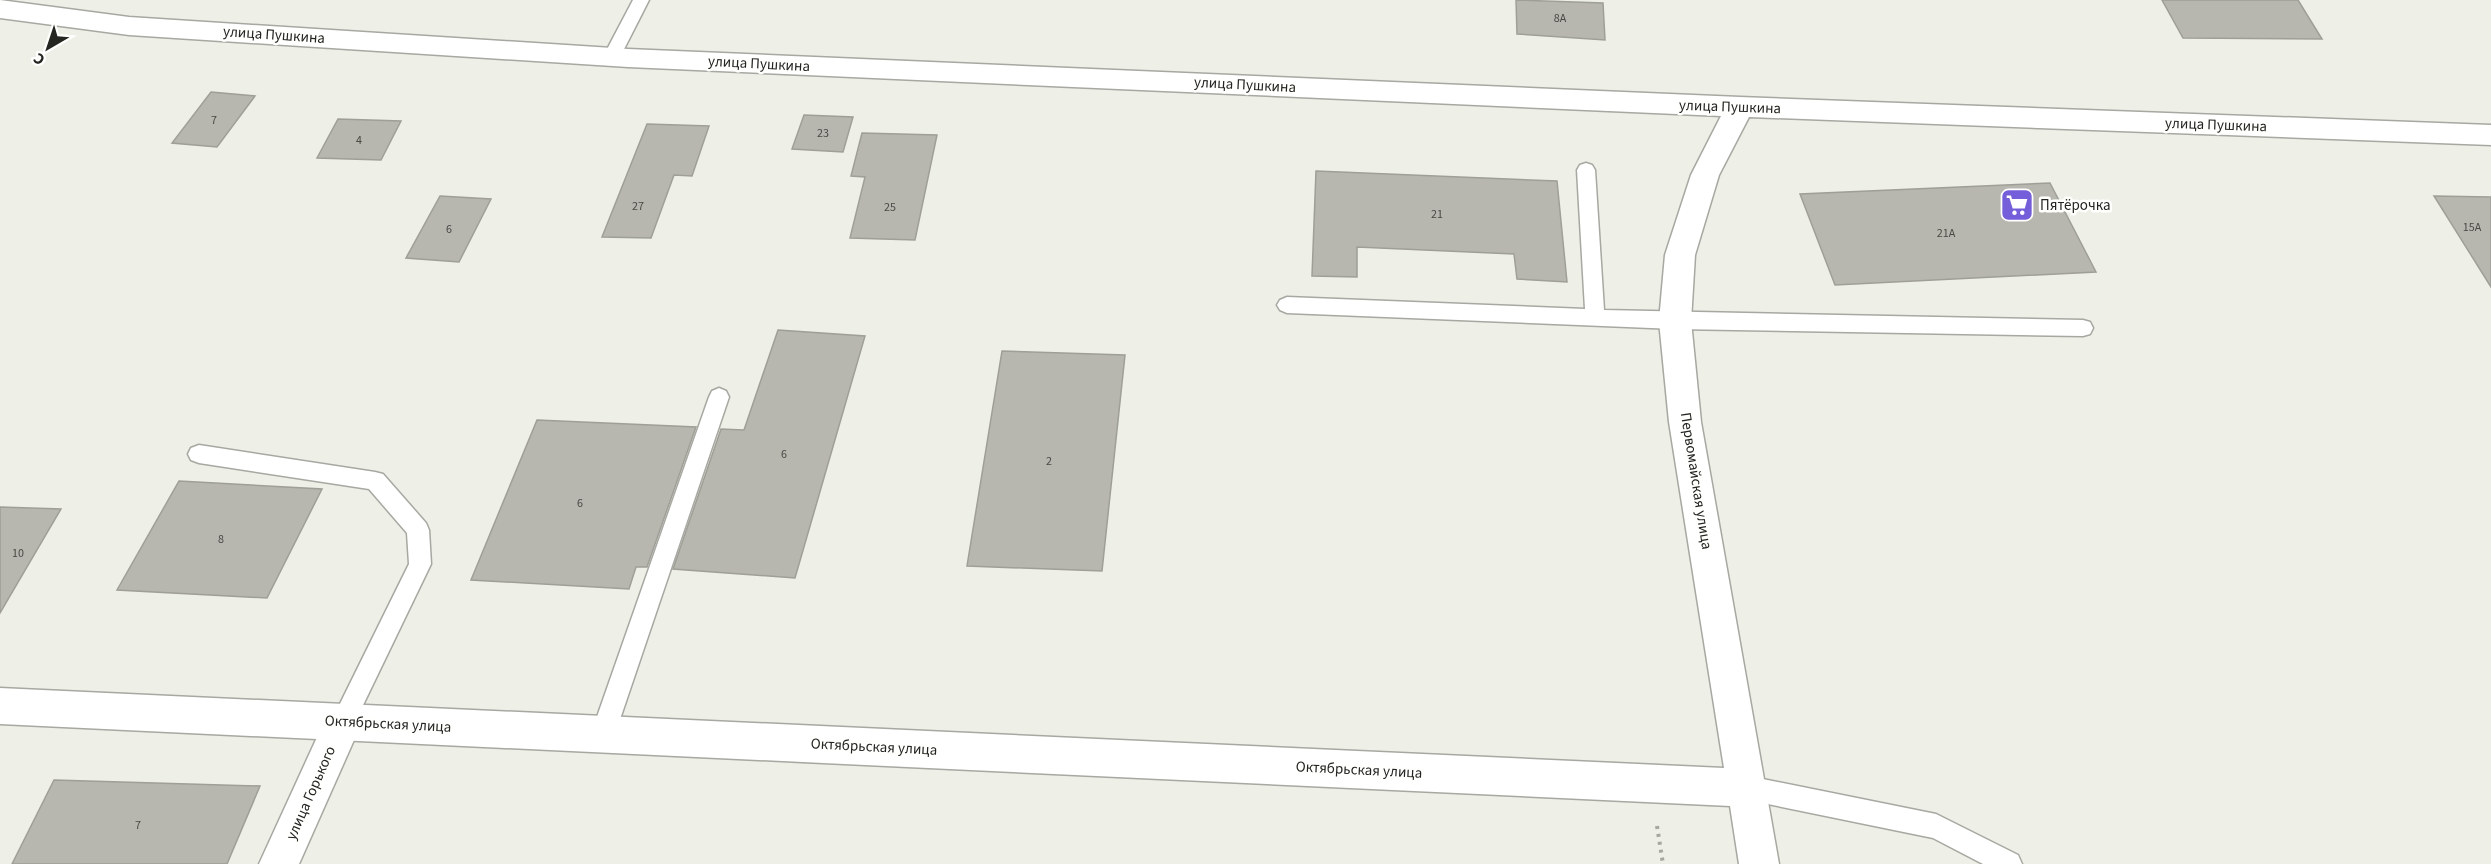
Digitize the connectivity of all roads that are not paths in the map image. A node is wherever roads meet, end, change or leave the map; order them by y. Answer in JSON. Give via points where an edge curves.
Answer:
{"nodes":[{"id":1,"x":641,"y":0,"type":"edge"},
{"id":2,"x":0,"y":9,"type":"edge"},
{"id":3,"x":612,"y":57,"type":"junction"},
{"id":4,"x":1740,"y":107,"type":"junction"},
{"id":5,"x":2491,"y":135,"type":"edge"},
{"id":6,"x":1586,"y":170,"type":"dead end"},
{"id":7,"x":1287,"y":305,"type":"dead end"},
{"id":8,"x":1595,"y":317,"type":"junction"},
{"id":9,"x":1675,"y":321,"type":"junction"},
{"id":10,"x":2083,"y":328,"type":"dead end"},
{"id":11,"x":719,"y":397,"type":"dead end"},
{"id":12,"x":199,"y":454,"type":"dead end"},
{"id":13,"x":0,"y":706,"type":"edge"},
{"id":14,"x":343,"y":722,"type":"junction"},
{"id":15,"x":603,"y":734,"type":"junction"},
{"id":16,"x":1748,"y":788,"type":"junction"},
{"id":17,"x":279,"y":864,"type":"edge"},
{"id":18,"x":1759,"y":864,"type":"edge"},
{"id":19,"x":2009,"y":864,"type":"edge"}],
"edges":[{"from":1,"to":3,"type":"lane"},
{"from":2,"to":3,"type":"main road","name":"улица Пушкина","via":[[129,26]]},
{"from":3,"to":4,"type":"main road","name":"улица Пушкина"},
{"from":4,"to":5,"type":"main road","name":"улица Пушкина"},
{"from":4,"to":9,"type":"main road","name":"Первомайская улица","via":[[1705,175],[1680,255]]},
{"from":6,"to":8,"type":"lane"},
{"from":7,"to":8,"type":"lane"},
{"from":8,"to":9,"type":"lane"},
{"from":9,"to":10,"type":"lane"},
{"from":9,"to":16,"type":"main road","name":"Первомайская улица","via":[[1685,422]]},
{"from":11,"to":15,"type":"lane"},
{"from":12,"to":14,"type":"lane","via":[[375,481],[418,530],[420,564]]},
{"from":13,"to":14,"type":"main road","name":"Октябрьская улица"},
{"from":14,"to":15,"type":"main road","name":"Октябрьская улица"},
{"from":14,"to":17,"type":"main road","name":"улица Горького"},
{"from":15,"to":16,"type":"main road","name":"Октябрьская улица"},
{"from":16,"to":18,"type":"main road","name":"Первомайская улица"},
{"from":16,"to":19,"type":"lane","via":[[1936,826]]}]}
